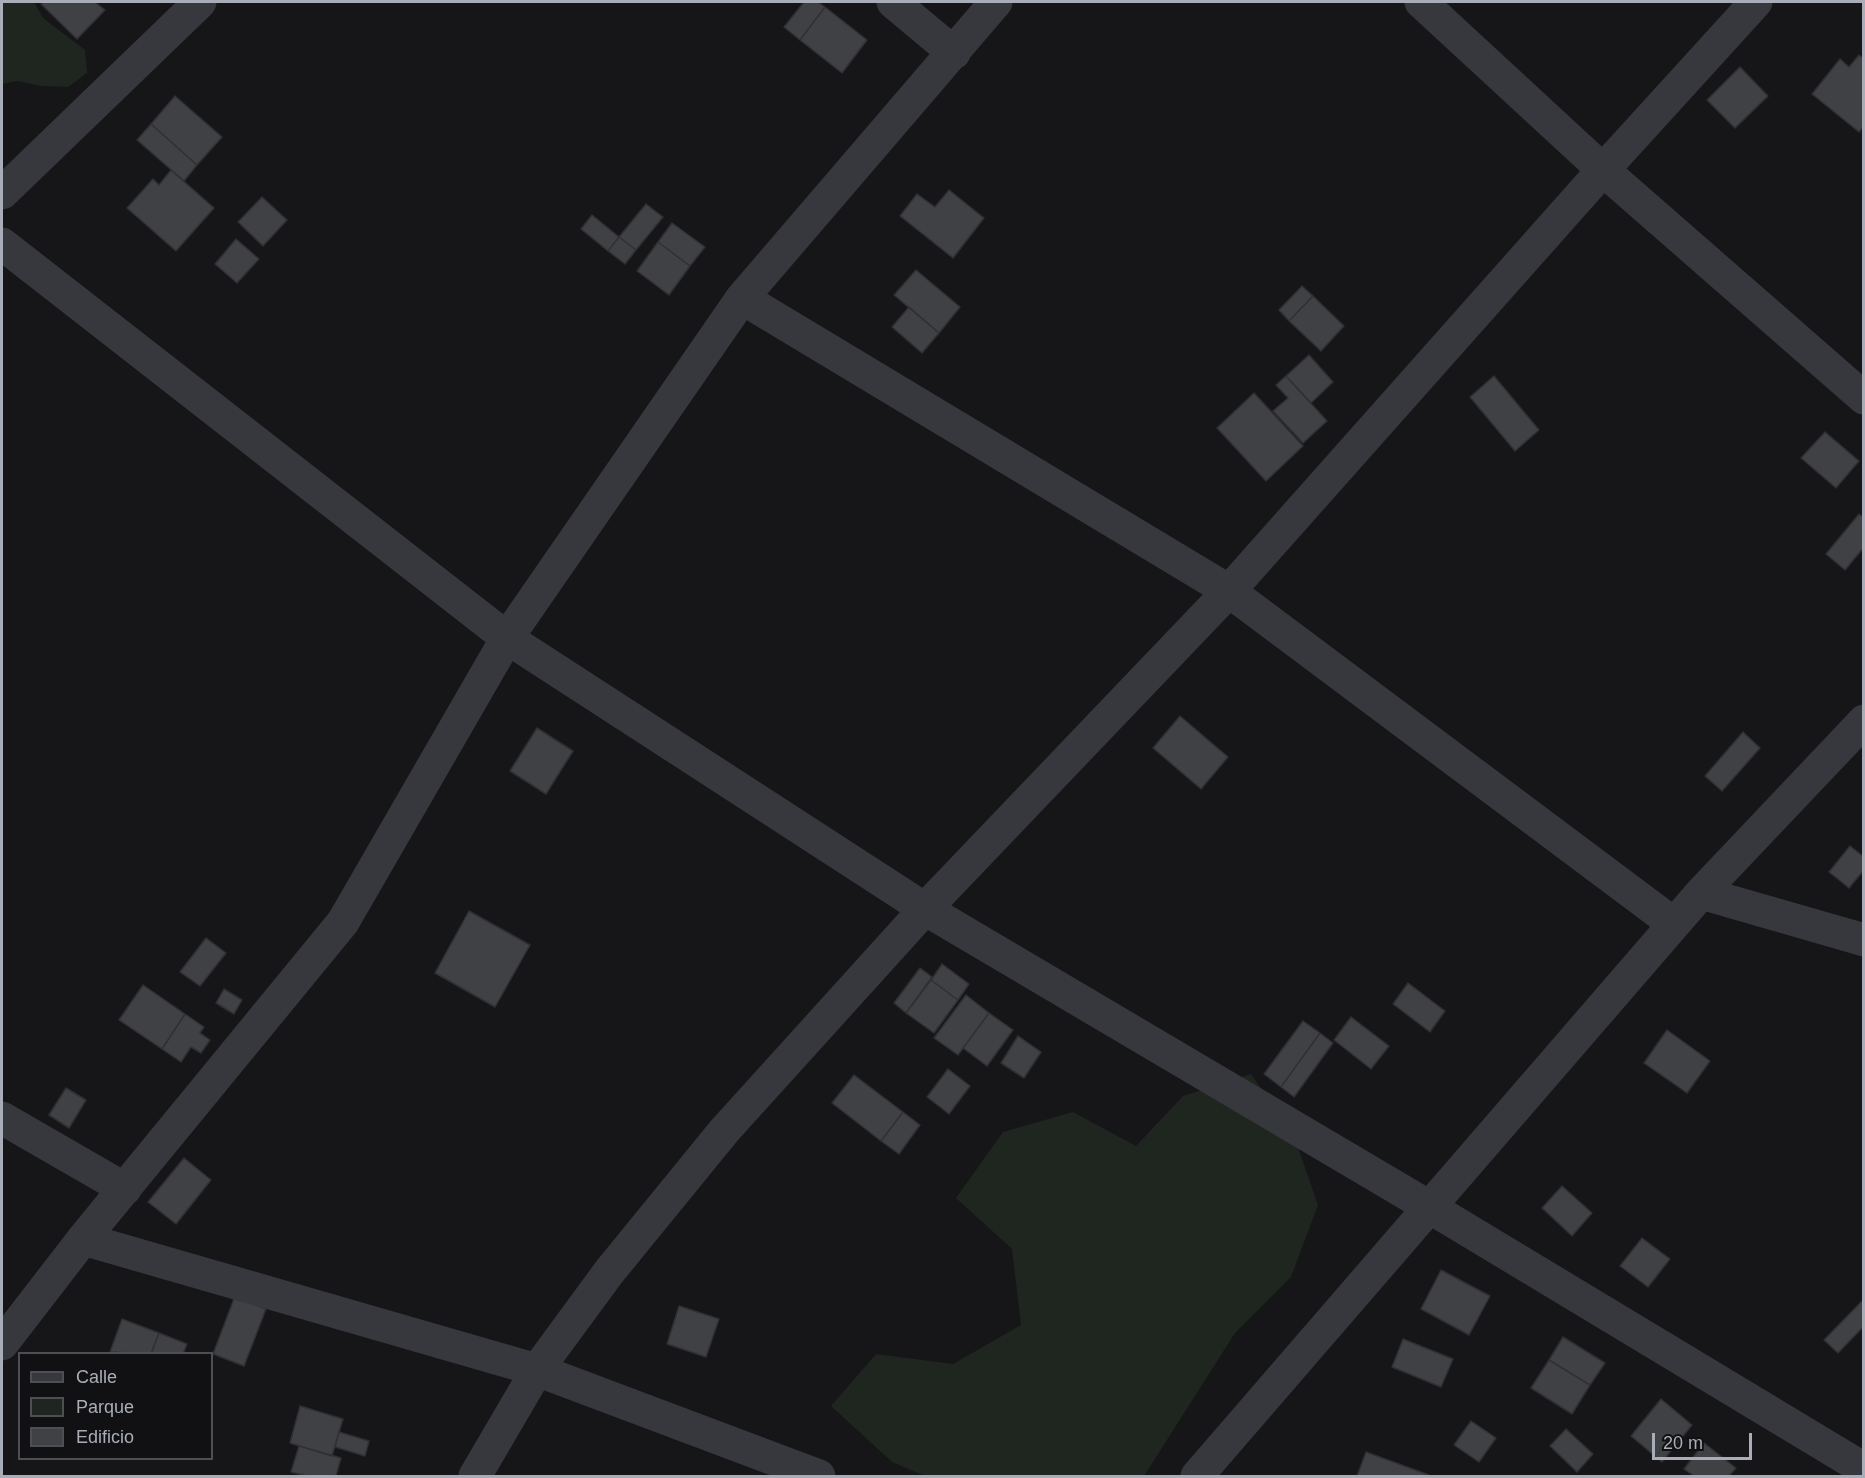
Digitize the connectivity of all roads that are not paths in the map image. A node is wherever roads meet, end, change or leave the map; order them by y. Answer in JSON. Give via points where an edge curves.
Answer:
{"nodes":[{"id":1,"x":201,"y":2,"type":"edge"},
{"id":2,"x":893,"y":2,"type":"edge"},
{"id":3,"x":996,"y":2,"type":"edge"},
{"id":4,"x":1421,"y":2,"type":"edge"},
{"id":5,"x":1756,"y":2,"type":"edge"},
{"id":6,"x":954,"y":52,"type":"junction"},
{"id":7,"x":1603,"y":170,"type":"junction"},
{"id":8,"x":2,"y":193,"type":"edge"},
{"id":9,"x":2,"y":244,"type":"edge"},
{"id":10,"x":742,"y":298,"type":"junction"},
{"id":11,"x":1863,"y":398,"type":"edge"},
{"id":12,"x":1229,"y":591,"type":"junction"},
{"id":13,"x":507,"y":638,"type":"junction"},
{"id":14,"x":1863,"y":721,"type":"edge"},
{"id":15,"x":1701,"y":893,"type":"junction"},
{"id":16,"x":925,"y":909,"type":"junction"},
{"id":17,"x":1674,"y":924,"type":"junction"},
{"id":18,"x":1863,"y":940,"type":"edge"},
{"id":19,"x":2,"y":1118,"type":"edge"},
{"id":20,"x":125,"y":1189,"type":"junction"},
{"id":21,"x":1431,"y":1208,"type":"junction"},
{"id":22,"x":83,"y":1239,"type":"junction"},
{"id":23,"x":2,"y":1344,"type":"edge"},
{"id":24,"x":537,"y":1370,"type":"junction"},
{"id":25,"x":1863,"y":1469,"type":"edge"},
{"id":26,"x":475,"y":1476,"type":"edge"},
{"id":27,"x":819,"y":1476,"type":"edge"},
{"id":28,"x":1197,"y":1476,"type":"edge"}],
"edges":[{"from":1,"to":8,"type":"street"},
{"from":2,"to":6,"type":"street"},
{"from":3,"to":6,"type":"street"},
{"from":4,"to":7,"type":"street"},
{"from":5,"to":7,"type":"street"},
{"from":6,"to":10,"type":"street"},
{"from":7,"to":11,"type":"street"},
{"from":7,"to":12,"type":"street"},
{"from":9,"to":13,"type":"street"},
{"from":10,"to":12,"type":"street"},
{"from":10,"to":13,"type":"street"},
{"from":12,"to":16,"type":"street"},
{"from":12,"to":17,"type":"street"},
{"from":13,"to":16,"type":"street"},
{"from":13,"to":20,"type":"street","via":[[343,922]]},
{"from":14,"to":15,"type":"street"},
{"from":15,"to":17,"type":"street"},
{"from":15,"to":18,"type":"street"},
{"from":16,"to":21,"type":"street"},
{"from":16,"to":24,"type":"street","via":[[724,1131],[609,1272]]},
{"from":17,"to":21,"type":"street"},
{"from":19,"to":20,"type":"street"},
{"from":20,"to":22,"type":"street"},
{"from":21,"to":25,"type":"street"},
{"from":21,"to":28,"type":"street"},
{"from":22,"to":23,"type":"street"},
{"from":22,"to":24,"type":"street"},
{"from":24,"to":26,"type":"street"},
{"from":24,"to":27,"type":"street"}]}
